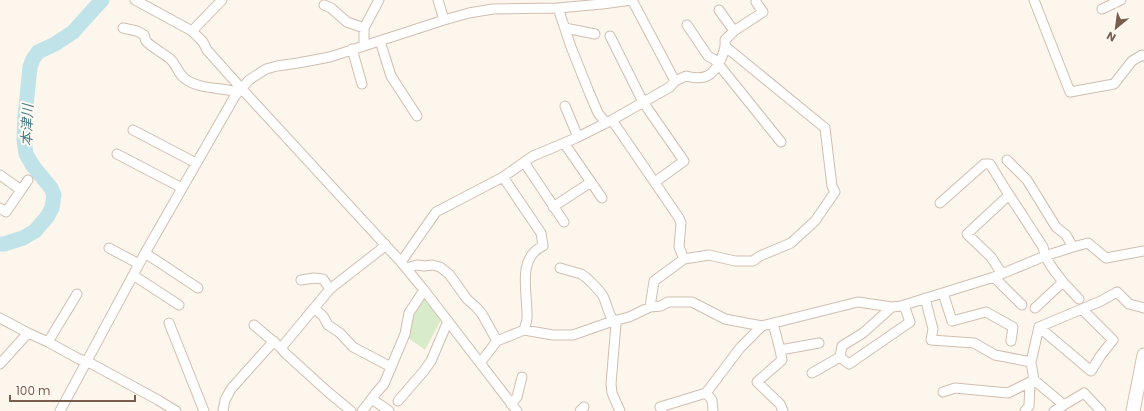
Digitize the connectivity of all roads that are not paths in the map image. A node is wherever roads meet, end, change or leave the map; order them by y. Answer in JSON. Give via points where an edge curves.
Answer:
{"nodes":[{"id":1,"x":135,"y":0,"type":"edge"},
{"id":2,"x":222,"y":0,"type":"edge"},
{"id":3,"x":379,"y":0,"type":"edge"},
{"id":4,"x":438,"y":0,"type":"edge"},
{"id":5,"x":1034,"y":0,"type":"edge"},
{"id":6,"x":1121,"y":0,"type":"edge"},
{"id":7,"x":756,"y":2,"type":"dead end"},
{"id":8,"x":324,"y":5,"type":"dead end"},
{"id":9,"x":558,"y":8,"type":"junction"},
{"id":10,"x":1102,"y":9,"type":"dead end"},
{"id":11,"x":719,"y":10,"type":"dead end"},
{"id":12,"x":444,"y":20,"type":"junction"},
{"id":13,"x":687,"y":25,"type":"dead end"},
{"id":14,"x":122,"y":28,"type":"dead end"},
{"id":15,"x":364,"y":28,"type":"junction"},
{"id":16,"x":565,"y":28,"type":"junction"},
{"id":17,"x":192,"y":31,"type":"junction"},
{"id":18,"x":734,"y":31,"type":"junction"},
{"id":19,"x":595,"y":34,"type":"dead end"},
{"id":20,"x":610,"y":36,"type":"dead end"},
{"id":21,"x":380,"y":41,"type":"junction"},
{"id":22,"x":364,"y":45,"type":"junction"},
{"id":23,"x":726,"y":47,"type":"junction"},
{"id":24,"x":352,"y":49,"type":"junction"},
{"id":25,"x":1144,"y":56,"type":"edge"},
{"id":26,"x":718,"y":64,"type":"junction"},
{"id":27,"x":675,"y":81,"type":"junction"},
{"id":28,"x":362,"y":84,"type":"dead end"},
{"id":29,"x":240,"y":90,"type":"junction"},
{"id":30,"x":643,"y":102,"type":"junction"},
{"id":31,"x":565,"y":106,"type":"dead end"},
{"id":32,"x":417,"y":116,"type":"dead end"},
{"id":33,"x":609,"y":121,"type":"junction"},
{"id":34,"x":133,"y":130,"type":"dead end"},
{"id":35,"x":578,"y":137,"type":"junction"},
{"id":36,"x":781,"y":142,"type":"dead end"},
{"id":37,"x":564,"y":143,"type":"junction"},
{"id":38,"x":117,"y":154,"type":"dead end"},
{"id":39,"x":1007,"y":160,"type":"dead end"},
{"id":40,"x":524,"y":162,"type":"junction"},
{"id":41,"x":196,"y":163,"type":"junction"},
{"id":42,"x":0,"y":175,"type":"edge"},
{"id":43,"x":503,"y":177,"type":"junction"},
{"id":44,"x":28,"y":180,"type":"dead end"},
{"id":45,"x":591,"y":182,"type":"junction"},
{"id":46,"x":655,"y":182,"type":"junction"},
{"id":47,"x":182,"y":188,"type":"junction"},
{"id":48,"x":21,"y":190,"type":"junction"},
{"id":49,"x":1008,"y":194,"type":"junction"},
{"id":50,"x":602,"y":198,"type":"dead end"},
{"id":51,"x":940,"y":203,"type":"dead end"},
{"id":52,"x":553,"y":207,"type":"junction"},
{"id":53,"x":0,"y":208,"type":"edge"},
{"id":54,"x":564,"y":222,"type":"dead end"},
{"id":55,"x":386,"y":244,"type":"junction"},
{"id":56,"x":1073,"y":247,"type":"junction"},
{"id":57,"x":109,"y":248,"type":"dead end"},
{"id":58,"x":1144,"y":251,"type":"edge"},
{"id":59,"x":145,"y":253,"type":"junction"},
{"id":60,"x":1045,"y":256,"type":"junction"},
{"id":61,"x":684,"y":259,"type":"junction"},
{"id":62,"x":139,"y":264,"type":"junction"},
{"id":63,"x":403,"y":265,"type":"junction"},
{"id":64,"x":560,"y":268,"type":"dead end"},
{"id":65,"x":133,"y":275,"type":"junction"},
{"id":66,"x":998,"y":276,"type":"junction"},
{"id":67,"x":302,"y":280,"type":"dead end"},
{"id":68,"x":1063,"y":282,"type":"junction"},
{"id":69,"x":198,"y":288,"type":"dead end"},
{"id":70,"x":330,"y":289,"type":"junction"},
{"id":71,"x":424,"y":290,"type":"junction"},
{"id":72,"x":943,"y":293,"type":"junction"},
{"id":73,"x":77,"y":294,"type":"dead end"},
{"id":74,"x":925,"y":298,"type":"junction"},
{"id":75,"x":1079,"y":299,"type":"dead end"},
{"id":76,"x":179,"y":305,"type":"dead end"},
{"id":77,"x":904,"y":305,"type":"junction"},
{"id":78,"x":1022,"y":305,"type":"dead end"},
{"id":79,"x":650,"y":307,"type":"junction"},
{"id":80,"x":892,"y":307,"type":"junction"},
{"id":81,"x":314,"y":308,"type":"junction"},
{"id":82,"x":1034,"y":308,"type":"dead end"},
{"id":83,"x":1144,"y":308,"type":"edge"},
{"id":84,"x":1082,"y":309,"type":"junction"},
{"id":85,"x":0,"y":318,"type":"edge"},
{"id":86,"x":448,"y":321,"type":"junction"},
{"id":87,"x":613,"y":321,"type":"junction"},
{"id":88,"x":170,"y":323,"type":"dead end"},
{"id":89,"x":773,"y":323,"type":"junction"},
{"id":90,"x":254,"y":324,"type":"dead end"},
{"id":91,"x":762,"y":326,"type":"junction"},
{"id":92,"x":1040,"y":327,"type":"junction"},
{"id":93,"x":524,"y":330,"type":"junction"},
{"id":94,"x":28,"y":333,"type":"junction"},
{"id":95,"x":497,"y":341,"type":"junction"},
{"id":96,"x":1011,"y":341,"type":"dead end"},
{"id":97,"x":48,"y":342,"type":"junction"},
{"id":98,"x":274,"y":342,"type":"junction"},
{"id":99,"x":819,"y":343,"type":"dead end"},
{"id":100,"x":281,"y":348,"type":"junction"},
{"id":101,"x":780,"y":350,"type":"junction"},
{"id":102,"x":1144,"y":355,"type":"edge"},
{"id":103,"x":840,"y":357,"type":"junction"},
{"id":104,"x":86,"y":362,"type":"junction"},
{"id":105,"x":1032,"y":362,"type":"junction"},
{"id":106,"x":480,"y":363,"type":"junction"},
{"id":107,"x":0,"y":364,"type":"edge"},
{"id":108,"x":391,"y":367,"type":"junction"},
{"id":109,"x":812,"y":373,"type":"dead end"},
{"id":110,"x":522,"y":377,"type":"dead end"},
{"id":111,"x":1032,"y":381,"type":"junction"},
{"id":112,"x":943,"y":392,"type":"dead end"},
{"id":113,"x":706,"y":393,"type":"junction"},
{"id":114,"x":372,"y":399,"type":"junction"},
{"id":115,"x":398,"y":401,"type":"dead end"},
{"id":116,"x":1064,"y":405,"type":"junction"},
{"id":117,"x":514,"y":409,"type":"edge"},
{"id":118,"x":60,"y":411,"type":"edge"},
{"id":119,"x":176,"y":411,"type":"edge"},
{"id":120,"x":204,"y":411,"type":"edge"},
{"id":121,"x":223,"y":411,"type":"edge"},
{"id":122,"x":351,"y":411,"type":"edge"},
{"id":123,"x":362,"y":411,"type":"edge"},
{"id":124,"x":389,"y":411,"type":"edge"},
{"id":125,"x":620,"y":411,"type":"edge"},
{"id":126,"x":662,"y":411,"type":"edge"},
{"id":127,"x":713,"y":411,"type":"edge"},
{"id":128,"x":783,"y":411,"type":"edge"},
{"id":129,"x":1025,"y":411,"type":"edge"},
{"id":130,"x":1054,"y":411,"type":"edge"},
{"id":131,"x":1101,"y":411,"type":"edge"},
{"id":132,"x":1133,"y":411,"type":"edge"}],
"edges":[{"from":1,"to":17,"type":"street"},
{"from":2,"to":17,"type":"street"},
{"from":3,"to":15,"type":"street"},
{"from":4,"to":12,"type":"street"},
{"from":5,"to":25,"type":"street","via":[[1070,92],[1114,84],[1132,61]]},
{"from":6,"to":10,"type":"street"},
{"from":7,"to":18,"type":"street","via":[[763,12]]},
{"from":8,"to":15,"type":"street","via":[[347,22]]},
{"from":9,"to":12,"type":"street","via":[[493,9]]},
{"from":9,"to":16,"type":"street"},
{"from":9,"to":27,"type":"street","via":[[632,0]]},
{"from":11,"to":18,"type":"street"},
{"from":12,"to":21,"type":"street"},
{"from":13,"to":26,"type":"street","via":[[708,56]]},
{"from":14,"to":29,"type":"street","via":[[144,35],[146,41],[173,60],[180,74],[194,84],[208,88]]},
{"from":15,"to":22,"type":"street"},
{"from":16,"to":19,"type":"street"},
{"from":16,"to":33,"type":"street","via":[[598,113]]},
{"from":17,"to":29,"type":"street"},
{"from":18,"to":23,"type":"street","via":[[725,40]]},
{"from":20,"to":30,"type":"street"},
{"from":21,"to":22,"type":"street"},
{"from":21,"to":32,"type":"street","via":[[391,76]]},
{"from":22,"to":24,"type":"street"},
{"from":23,"to":26,"type":"street"},
{"from":23,"to":61,"type":"street","via":[[825,128],[832,186],[835,192],[815,221],[791,243],[753,261],[735,261],[709,255]]},
{"from":24,"to":28,"type":"street"},
{"from":24,"to":29,"type":"street","via":[[330,57],[266,69],[249,80]]},
{"from":26,"to":27,"type":"street","via":[[713,74],[695,79],[686,76]]},
{"from":26,"to":36,"type":"street"},
{"from":27,"to":30,"type":"street","via":[[670,87]]},
{"from":29,"to":41,"type":"street"},
{"from":29,"to":55,"type":"street"},
{"from":30,"to":33,"type":"street"},
{"from":30,"to":46,"type":"street","via":[[684,161]]},
{"from":31,"to":35,"type":"street"},
{"from":33,"to":35,"type":"street"},
{"from":33,"to":46,"type":"street"},
{"from":34,"to":41,"type":"street"},
{"from":35,"to":37,"type":"street"},
{"from":37,"to":40,"type":"street"},
{"from":37,"to":45,"type":"street"},
{"from":38,"to":47,"type":"street"},
{"from":39,"to":56,"type":"street","via":[[1027,180],[1056,227],[1066,235]]},
{"from":40,"to":43,"type":"street"},
{"from":40,"to":52,"type":"street"},
{"from":41,"to":47,"type":"street"},
{"from":42,"to":48,"type":"street"},
{"from":43,"to":63,"type":"street","via":[[436,212]]},
{"from":43,"to":93,"type":"street","via":[[541,233],[543,246],[536,249],[526,268],[527,318]]},
{"from":44,"to":48,"type":"street"},
{"from":45,"to":50,"type":"street"},
{"from":45,"to":52,"type":"street"},
{"from":46,"to":61,"type":"street","via":[[681,223],[679,247]]},
{"from":47,"to":59,"type":"street"},
{"from":48,"to":53,"type":"street","via":[[6,212]]},
{"from":49,"to":51,"type":"street","via":[[990,164],[984,164]]},
{"from":49,"to":60,"type":"street","via":[[1043,247]]},
{"from":49,"to":66,"type":"street","via":[[968,234],[991,256]]},
{"from":52,"to":54,"type":"street"},
{"from":55,"to":63,"type":"street"},
{"from":55,"to":70,"type":"street"},
{"from":56,"to":58,"type":"street","via":[[1088,243],[1106,258]]},
{"from":56,"to":60,"type":"street"},
{"from":57,"to":62,"type":"street"},
{"from":59,"to":62,"type":"street"},
{"from":59,"to":69,"type":"street"},
{"from":60,"to":66,"type":"street"},
{"from":60,"to":68,"type":"street"},
{"from":61,"to":79,"type":"street","via":[[654,281]]},
{"from":62,"to":65,"type":"street"},
{"from":63,"to":71,"type":"street"},
{"from":63,"to":95,"type":"street","via":[[432,265],[449,274],[467,299],[482,314]]},
{"from":64,"to":87,"type":"street","via":[[582,275],[593,284],[603,296]]},
{"from":65,"to":76,"type":"street"},
{"from":65,"to":104,"type":"street"},
{"from":66,"to":72,"type":"street"},
{"from":66,"to":78,"type":"street"},
{"from":67,"to":70,"type":"street","via":[[323,279]]},
{"from":68,"to":75,"type":"street"},
{"from":68,"to":82,"type":"street"},
{"from":70,"to":81,"type":"street"},
{"from":71,"to":86,"type":"street"},
{"from":71,"to":108,"type":"street","via":[[409,313],[405,334]]},
{"from":72,"to":74,"type":"street"},
{"from":72,"to":96,"type":"street","via":[[952,321],[986,312],[1013,327]]},
{"from":73,"to":97,"type":"street"},
{"from":74,"to":77,"type":"street"},
{"from":74,"to":105,"type":"street","via":[[933,329],[931,340],[974,343],[995,354]]},
{"from":77,"to":80,"type":"street"},
{"from":77,"to":103,"type":"street","via":[[910,322],[849,364]]},
{"from":79,"to":87,"type":"street"},
{"from":79,"to":91,"type":"street","via":[[668,302],[692,302],[725,319]]},
{"from":80,"to":89,"type":"street","via":[[858,302]]},
{"from":80,"to":103,"type":"street","via":[[862,333],[842,346]]},
{"from":81,"to":100,"type":"street"},
{"from":81,"to":108,"type":"street","via":[[328,325],[353,347]]},
{"from":83,"to":84,"type":"street","via":[[1129,304],[1117,292]]},
{"from":84,"to":92,"type":"street"},
{"from":84,"to":92,"type":"street","via":[[1113,340],[1091,371]]},
{"from":85,"to":94,"type":"street"},
{"from":86,"to":106,"type":"street"},
{"from":86,"to":115,"type":"street","via":[[431,361]]},
{"from":87,"to":93,"type":"street","via":[[572,335]]},
{"from":87,"to":125,"type":"street","via":[[616,324],[611,384]]},
{"from":88,"to":120,"type":"street"},
{"from":89,"to":91,"type":"street"},
{"from":89,"to":101,"type":"street"},
{"from":90,"to":98,"type":"street"},
{"from":91,"to":113,"type":"street","via":[[740,348]]},
{"from":92,"to":105,"type":"street"},
{"from":93,"to":95,"type":"street"},
{"from":94,"to":97,"type":"street"},
{"from":94,"to":107,"type":"street"},
{"from":95,"to":106,"type":"street"},
{"from":97,"to":104,"type":"street"},
{"from":98,"to":100,"type":"street"},
{"from":98,"to":121,"type":"street","via":[[231,390],[225,400]]},
{"from":99,"to":101,"type":"street"},
{"from":100,"to":122,"type":"street"},
{"from":101,"to":128,"type":"street","via":[[782,360],[757,382],[780,404]]},
{"from":102,"to":132,"type":"main road"},
{"from":103,"to":109,"type":"street"},
{"from":104,"to":118,"type":"street"},
{"from":104,"to":119,"type":"street"},
{"from":105,"to":111,"type":"street"},
{"from":106,"to":117,"type":"street"},
{"from":108,"to":114,"type":"street","via":[[384,384]]},
{"from":110,"to":117,"type":"street"},
{"from":111,"to":112,"type":"street","via":[[1008,393],[955,388]]},
{"from":111,"to":116,"type":"street"},
{"from":111,"to":129,"type":"street","via":[[1029,406]]},
{"from":113,"to":126,"type":"street","via":[[660,407]]},
{"from":113,"to":127,"type":"street","via":[[712,400]]},
{"from":114,"to":123,"type":"street"},
{"from":114,"to":124,"type":"street"},
{"from":116,"to":130,"type":"street"},
{"from":116,"to":131,"type":"street","via":[[1084,393]]}]}
